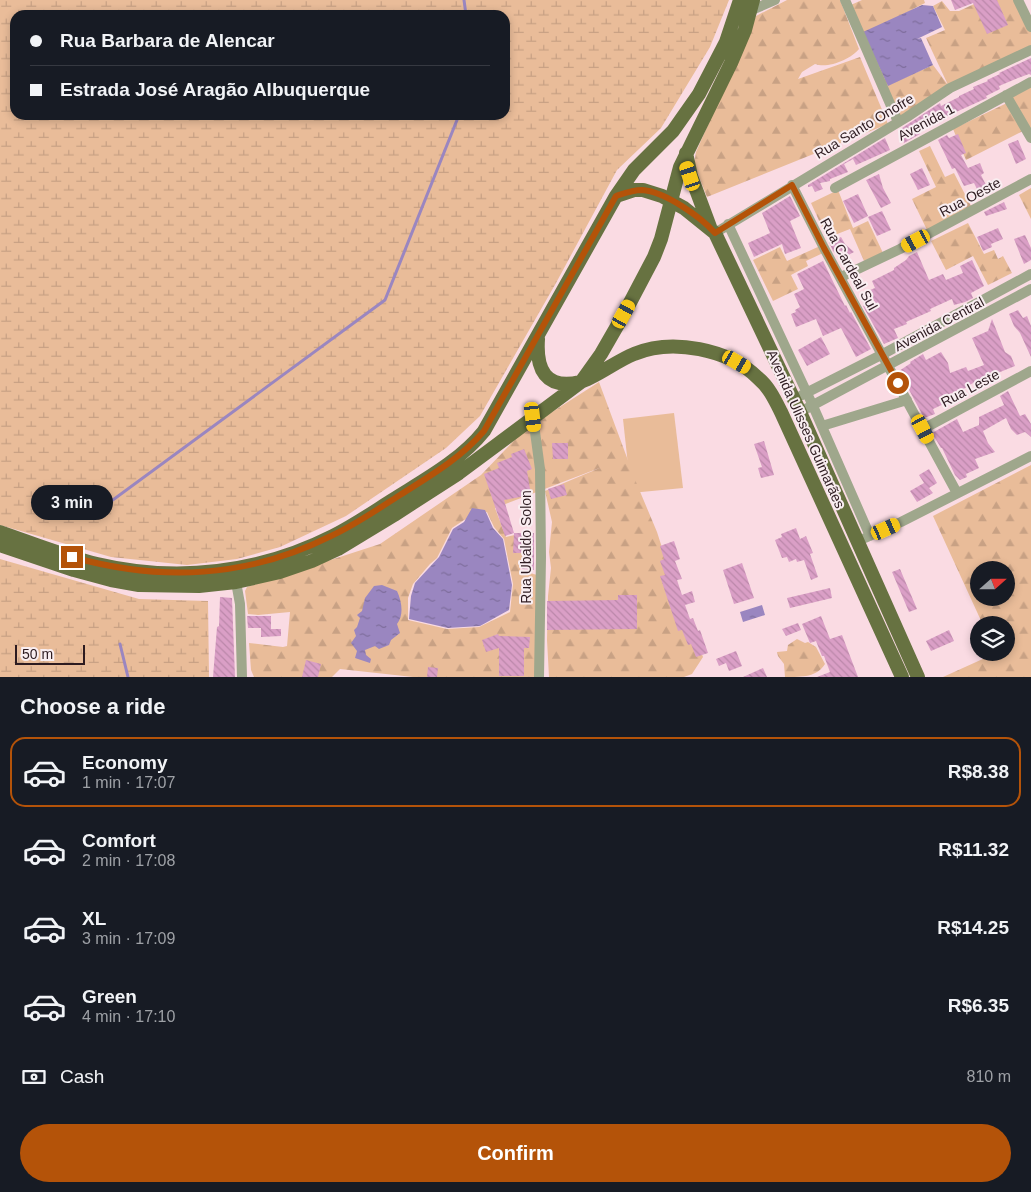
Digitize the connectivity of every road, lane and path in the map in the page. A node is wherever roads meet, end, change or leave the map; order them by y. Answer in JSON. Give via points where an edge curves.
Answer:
{"nodes":[{"id":1,"x":740,"y":0,"type":"edge"},
{"id":2,"x":775,"y":0,"type":"edge"},
{"id":3,"x":845,"y":0,"type":"edge"},
{"id":4,"x":1018,"y":0,"type":"edge"},
{"id":5,"x":752,"y":5,"type":"edge"},
{"id":6,"x":1031,"y":27,"type":"edge"},
{"id":7,"x":1031,"y":50,"type":"edge"},
{"id":8,"x":1031,"y":82,"type":"edge"},
{"id":9,"x":1006,"y":95,"type":"junction"},
{"id":10,"x":898,"y":122,"type":"junction"},
{"id":11,"x":1031,"y":138,"type":"edge"},
{"id":12,"x":686,"y":153,"type":"junction"},
{"id":13,"x":1031,"y":179,"type":"edge"},
{"id":14,"x":792,"y":185,"type":"junction"},
{"id":15,"x":835,"y":188,"type":"dead end"},
{"id":16,"x":616,"y":196,"type":"junction"},
{"id":17,"x":671,"y":200,"type":"junction"},
{"id":18,"x":728,"y":224,"type":"junction"},
{"id":19,"x":713,"y":230,"type":"junction"},
{"id":20,"x":1031,"y":274,"type":"edge"},
{"id":21,"x":841,"y":278,"type":"junction"},
{"id":22,"x":1031,"y":290,"type":"edge"},
{"id":23,"x":930,"y":329,"type":"junction"},
{"id":24,"x":538,"y":335,"type":"junction"},
{"id":25,"x":936,"y":340,"type":"junction"},
{"id":26,"x":883,"y":354,"type":"junction"},
{"id":27,"x":889,"y":366,"type":"junction"},
{"id":28,"x":1031,"y":371,"type":"edge"},
{"id":29,"x":581,"y":382,"type":"junction"},
{"id":30,"x":807,"y":393,"type":"junction"},
{"id":31,"x":907,"y":400,"type":"junction"},
{"id":32,"x":797,"y":406,"type":"junction"},
{"id":33,"x":813,"y":406,"type":"junction"},
{"id":34,"x":533,"y":417,"type":"junction"},
{"id":35,"x":822,"y":426,"type":"junction"},
{"id":36,"x":923,"y":429,"type":"junction"},
{"id":37,"x":1031,"y":456,"type":"edge"},
{"id":38,"x":823,"y":465,"type":"junction"},
{"id":39,"x":808,"y":472,"type":"junction"},
{"id":40,"x":957,"y":493,"type":"junction"},
{"id":41,"x":0,"y":532,"type":"edge"},
{"id":42,"x":870,"y":536,"type":"junction"},
{"id":43,"x":857,"y":542,"type":"junction"},
{"id":44,"x":0,"y":545,"type":"edge"},
{"id":45,"x":236,"y":582,"type":"junction"},
{"id":46,"x":242,"y":677,"type":"edge"},
{"id":47,"x":539,"y":677,"type":"edge"},
{"id":48,"x":902,"y":677,"type":"edge"},
{"id":49,"x":918,"y":677,"type":"edge"}],
"edges":[{"from":1,"to":16,"type":"main road","via":[[726,42],[699,94],[673,131],[634,170]]},
{"from":2,"to":5,"type":"street"},
{"from":3,"to":10,"type":"street"},
{"from":4,"to":6,"type":"street"},
{"from":5,"to":12,"type":"main road","via":[[731,63]]},
{"from":7,"to":10,"type":"street","name":"Rua Santo Onofre","via":[[950,88]]},
{"from":8,"to":9,"type":"street","name":"Avenida 1"},
{"from":9,"to":11,"type":"street"},
{"from":9,"to":15,"type":"street","name":"Avenida 1"},
{"from":10,"to":14,"type":"street","name":"Rua Santo Onofre"},
{"from":12,"to":17,"type":"main road"},
{"from":12,"to":19,"type":"main road","via":[[690,176]]},
{"from":13,"to":21,"type":"street","name":"Rua Oeste"},
{"from":14,"to":18,"type":"street","name":"Rua Santo Onofre"},
{"from":14,"to":21,"type":"street","name":"Rua Cardeal Sul"},
{"from":16,"to":17,"type":"main road","name":"Avenida Ulisses Guimarães","via":[[644,190]]},
{"from":16,"to":24,"type":"main road"},
{"from":17,"to":19,"type":"main road","name":"Avenida Ulisses Guimarães"},
{"from":17,"to":29,"type":"main road","via":[[661,239],[646,274],[601,354]]},
{"from":18,"to":19,"type":"street","name":"Rua Santo Onofre"},
{"from":18,"to":30,"type":"street"},
{"from":19,"to":32,"type":"main road","name":"Avenida Ulisses Guimarães"},
{"from":20,"to":23,"type":"street","name":"Avenida Central"},
{"from":21,"to":26,"type":"street","name":"Rua Cardeal Sul"},
{"from":22,"to":25,"type":"street","name":"Avenida Central"},
{"from":23,"to":25,"type":"street"},
{"from":23,"to":26,"type":"street","name":"Avenida Central"},
{"from":24,"to":29,"type":"main road","via":[[538,360],[546,376],[558,383]]},
{"from":24,"to":41,"type":"main road","via":[[484,431],[467,450],[359,521],[288,555],[234,569],[162,573],[89,562]]},
{"from":25,"to":27,"type":"street","name":"Avenida Central"},
{"from":26,"to":27,"type":"street","name":"Rua Cardeal Sul"},
{"from":26,"to":30,"type":"street","name":"Avenida Central"},
{"from":27,"to":31,"type":"street","name":"Rua Cardeal Sul"},
{"from":27,"to":33,"type":"street","name":"Avenida Central"},
{"from":28,"to":36,"type":"street","name":"Rua Leste"},
{"from":29,"to":34,"type":"main road"},
{"from":29,"to":39,"type":"main road","name":"Avenida Ulisses Guimarães","via":[[636,353],[669,346],[726,356],[747,368],[770,392]]},
{"from":30,"to":32,"type":"street","name":"Avenida Central"},
{"from":30,"to":33,"type":"street"},
{"from":31,"to":35,"type":"street"},
{"from":31,"to":36,"type":"street","name":"Rua Cardeal Sul"},
{"from":32,"to":33,"type":"street","name":"Avenida Central"},
{"from":32,"to":38,"type":"main road","name":"Avenida Ulisses Guimarães"},
{"from":33,"to":35,"type":"street"},
{"from":34,"to":45,"type":"main road","via":[[459,473],[338,549],[280,572]]},
{"from":34,"to":47,"type":"street","name":"Rua Ubaldo Solon","via":[[540,469]]},
{"from":35,"to":42,"type":"street"},
{"from":36,"to":40,"type":"street","name":"Rua Cardeal Sul"},
{"from":37,"to":40,"type":"street"},
{"from":38,"to":39,"type":"main road"},
{"from":38,"to":43,"type":"main road","name":"Avenida Ulisses Guimarães"},
{"from":39,"to":48,"type":"main road","name":"Avenida Ulisses Guimarães"},
{"from":40,"to":42,"type":"street"},
{"from":42,"to":43,"type":"street"},
{"from":43,"to":49,"type":"main road","name":"Avenida Ulisses Guimarães"},
{"from":44,"to":45,"type":"main road","via":[[74,570],[140,585],[199,586]]},
{"from":45,"to":46,"type":"street","via":[[240,604]]}]}
